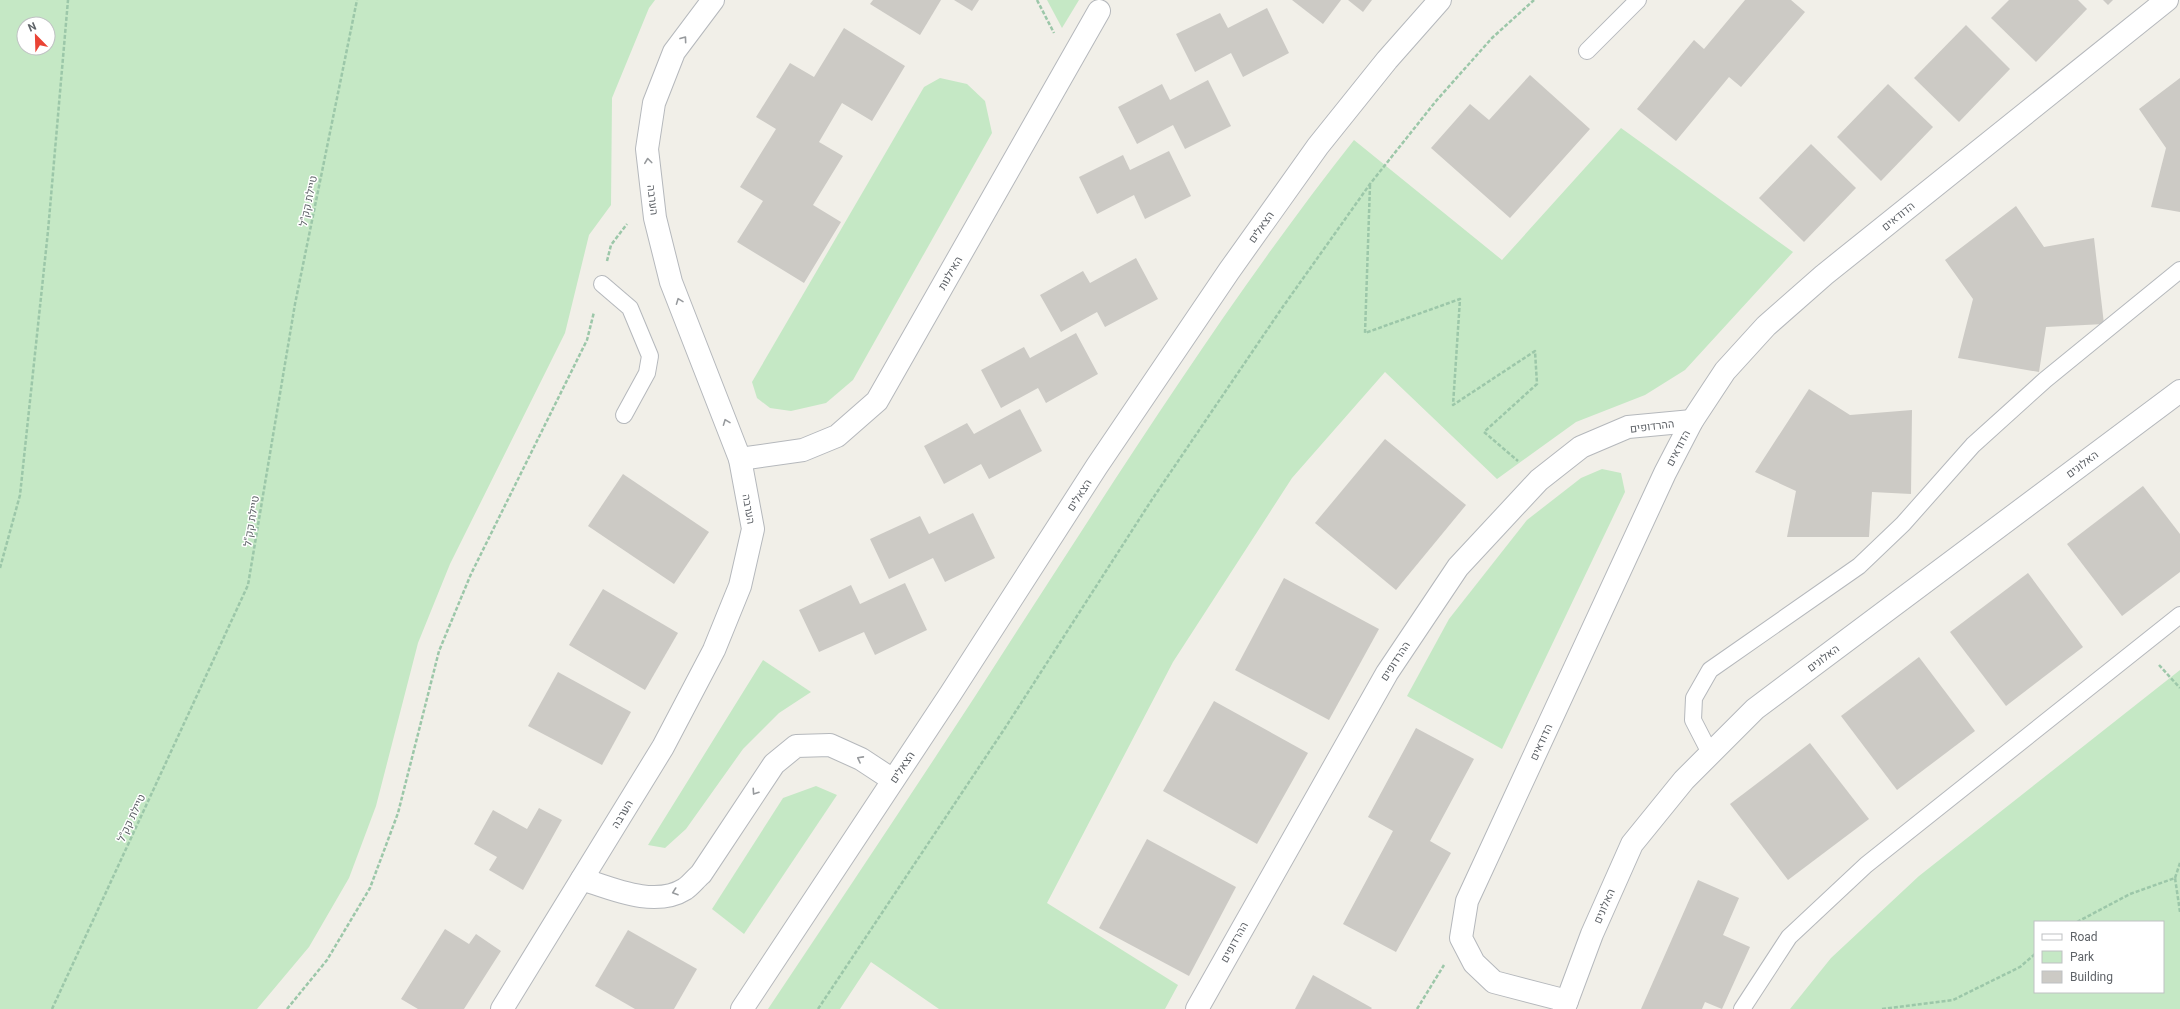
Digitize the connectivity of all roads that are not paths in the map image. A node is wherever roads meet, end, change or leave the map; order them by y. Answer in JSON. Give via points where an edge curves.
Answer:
{"nodes":[{"id":1,"x":712,"y":0,"type":"edge"},
{"id":2,"x":1440,"y":0,"type":"edge"},
{"id":3,"x":1638,"y":0,"type":"edge"},
{"id":4,"x":2167,"y":0,"type":"edge"},
{"id":5,"x":1099,"y":11,"type":"dead end"},
{"id":6,"x":1587,"y":51,"type":"dead end"},
{"id":7,"x":2180,"y":270,"type":"edge"},
{"id":8,"x":602,"y":284,"type":"road end"},
{"id":9,"x":2180,"y":391,"type":"edge"},
{"id":10,"x":624,"y":415,"type":"dead end"},
{"id":11,"x":1692,"y":421,"type":"junction"},
{"id":12,"x":740,"y":459,"type":"junction"},
{"id":13,"x":2180,"y":615,"type":"edge"},
{"id":14,"x":1710,"y":753,"type":"junction"},
{"id":15,"x":893,"y":780,"type":"junction"},
{"id":16,"x":582,"y":879,"type":"junction"},
{"id":17,"x":1566,"y":1005,"type":"edge"},
{"id":18,"x":502,"y":1009,"type":"edge"},
{"id":19,"x":742,"y":1009,"type":"edge"},
{"id":20,"x":1197,"y":1009,"type":"edge"},
{"id":21,"x":1742,"y":1009,"type":"edge"}],
"edges":[{"from":12,"to":1,"type":"street","name":"הערבה","one_way":true,"via":[[671,282],[655,218],[647,149],[654,103],[674,52]]},
{"from":2,"to":15,"type":"street","name":"הצאלים","via":[[1387,60],[1318,146],[1229,271],[1097,466]]},
{"from":3,"to":6,"type":"lane"},
{"from":4,"to":11,"type":"street","name":"הדודאים","via":[[1824,275],[1766,326],[1725,371]]},
{"from":5,"to":12,"type":"street","name":"האילנות","via":[[877,401],[837,436],[803,450]]},
{"from":7,"to":14,"type":"lane","via":[[2045,380],[1973,445],[1903,524],[1859,566],[1710,670],[1694,698],[1693,720]]},
{"from":8,"to":10,"type":"lane","via":[[630,308],[650,356],[647,373]]},
{"from":9,"to":14,"type":"street","name":"האלונים","via":[[1755,709]]},
{"from":11,"to":17,"type":"street","name":"הדודאים","via":[[1665,473],[1467,901],[1461,938],[1474,963],[1494,982]]},
{"from":11,"to":20,"type":"street","name":"ההרדופים","via":[[1628,427],[1581,447],[1539,480],[1458,567],[1387,673]]},
{"from":12,"to":16,"type":"street","name":"הערבה","via":[[753,529],[740,586],[714,650],[663,747]]},
{"from":13,"to":21,"type":"lane","via":[[1866,865],[1789,937]]},
{"from":14,"to":17,"type":"street","name":"האלונים","via":[[1684,780],[1632,844],[1592,934]]},
{"from":15,"to":16,"type":"street","one_way":true,"via":[[861,759],[830,745],[796,746],[774,764],[700,874],[685,889],[662,897],[629,894]]},
{"from":15,"to":19,"type":"street","name":"הצאלים"},
{"from":16,"to":18,"type":"street","name":"הערבה"}]}
